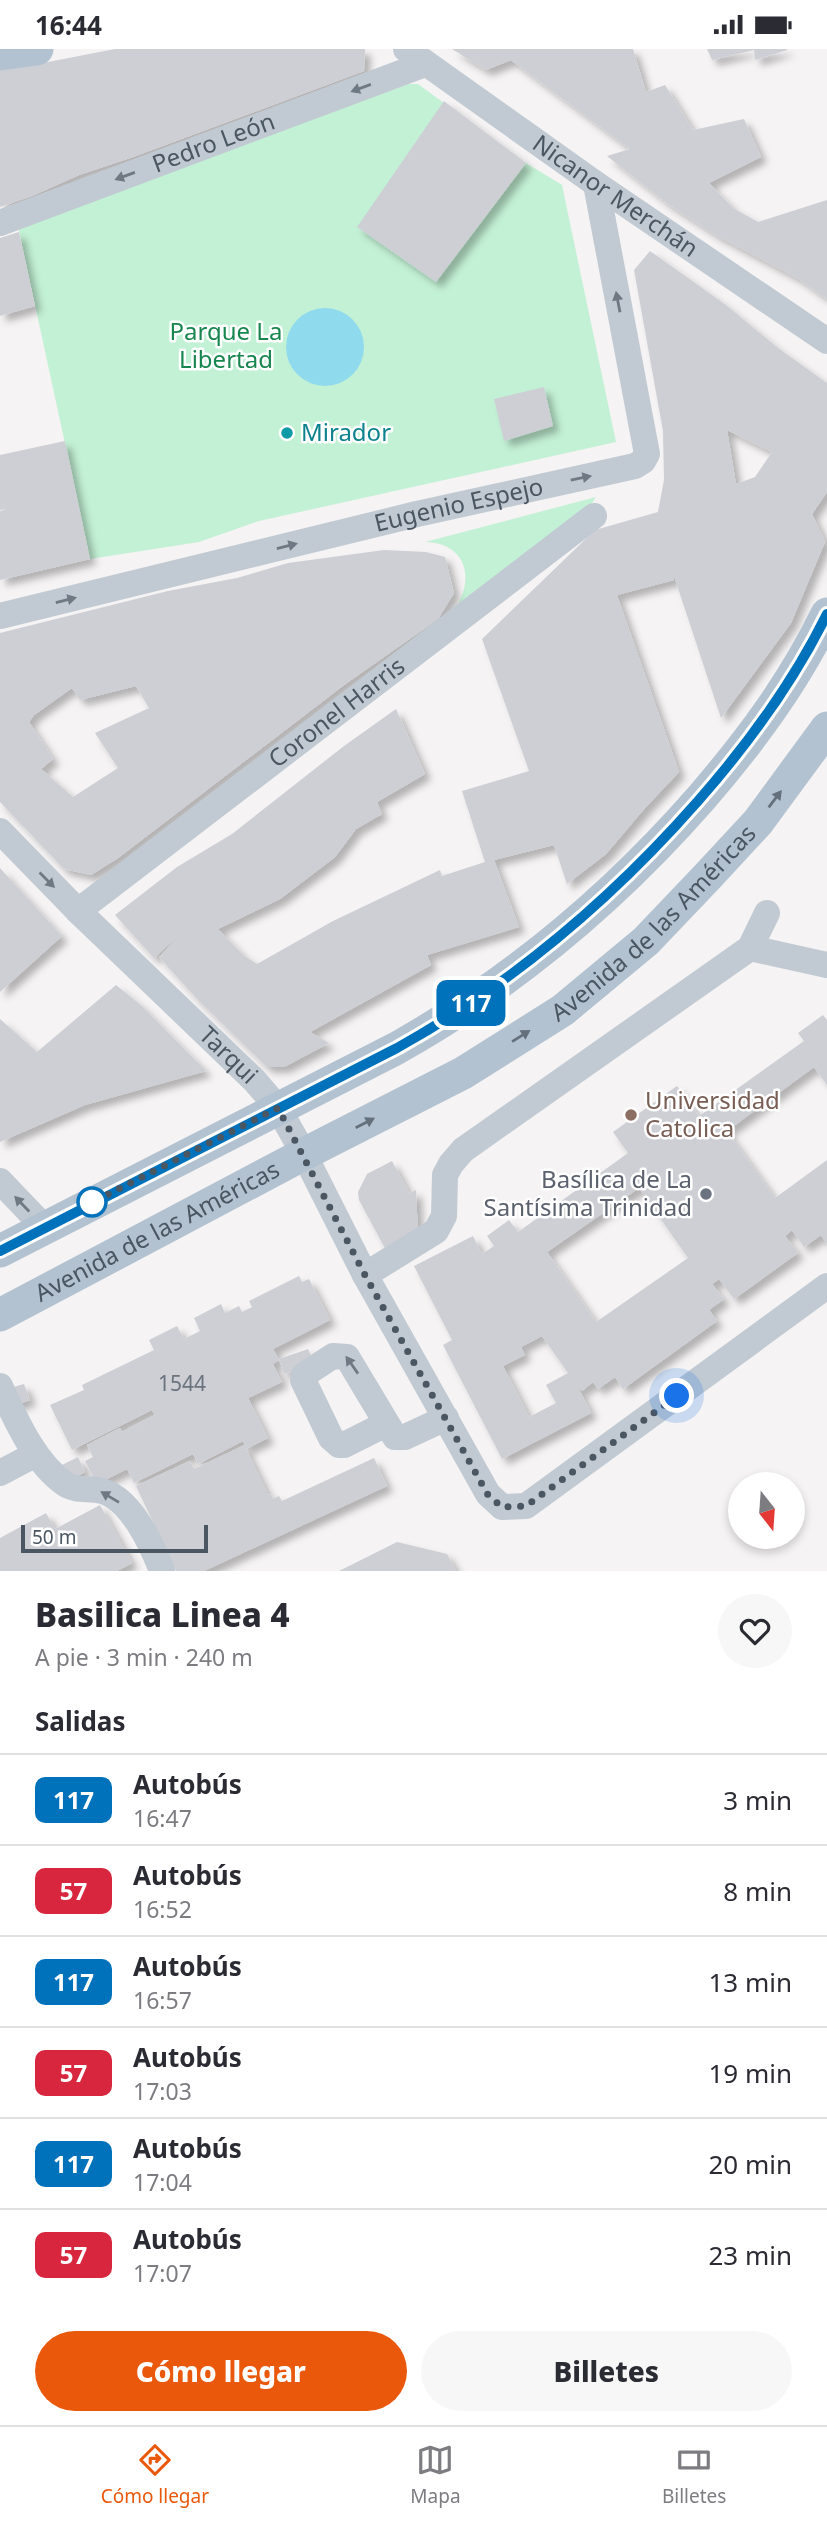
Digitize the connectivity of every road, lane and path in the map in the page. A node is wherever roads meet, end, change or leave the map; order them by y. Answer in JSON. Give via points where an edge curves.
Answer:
{"nodes":[{"id":1,"x":37,"y":49,"type":"edge"},
{"id":2,"x":0,"y":54,"type":"edge"},
{"id":3,"x":415,"y":57,"type":"edge"},
{"id":4,"x":596,"y":184,"type":"junction"},
{"id":5,"x":0,"y":223,"type":"edge"},
{"id":6,"x":827,"y":341,"type":"edge"},
{"id":7,"x":594,"y":516,"type":"dead end"},
{"id":8,"x":827,"y":614,"type":"edge"},
{"id":9,"x":0,"y":616,"type":"edge"},
{"id":10,"x":827,"y":728,"type":"edge"},
{"id":11,"x":0,"y":831,"type":"edge"},
{"id":12,"x":78,"y":911,"type":"junction"},
{"id":13,"x":767,"y":913,"type":"dead end"},
{"id":14,"x":750,"y":948,"type":"junction"},
{"id":15,"x":827,"y":965,"type":"edge"},
{"id":16,"x":278,"y":1108,"type":"junction"},
{"id":17,"x":304,"y":1154,"type":"junction"},
{"id":18,"x":0,"y":1181,"type":"edge"},
{"id":19,"x":44,"y":1227,"type":"junction"},
{"id":20,"x":0,"y":1251,"type":"edge"},
{"id":21,"x":365,"y":1275,"type":"junction"},
{"id":22,"x":827,"y":1286,"type":"edge"},
{"id":23,"x":0,"y":1315,"type":"edge"},
{"id":24,"x":0,"y":1386,"type":"edge"},
{"id":25,"x":446,"y":1418,"type":"junction"},
{"id":26,"x":386,"y":1424,"type":"dead end"},
{"id":27,"x":36,"y":1454,"type":"junction"},
{"id":28,"x":0,"y":1473,"type":"edge"},
{"id":29,"x":162,"y":1571,"type":"edge"}],
"edges":[{"from":1,"to":2,"type":"main road"},
{"from":3,"to":4,"type":"street","name":"Nicanor Merchán"},
{"from":3,"to":5,"type":"street","name":"Pedro León","one_way":true},
{"from":4,"to":6,"type":"street","name":"Nicanor Merchán"},
{"from":9,"to":4,"type":"street","name":"Eugenio Espejo","one_way":true,"via":[[643,461],[647,454]]},
{"from":7,"to":12,"type":"street","name":"Coronel Harris"},
{"from":8,"to":16,"type":"main road","name":"Avenida de las Américas","via":[[785,690],[751,739],[676,827],[589,913],[450,1018]]},
{"from":17,"to":10,"type":"main road","name":"Avenida de las Américas","one_way":true,"via":[[463,1073],[563,1010],[646,941],[715,868],[758,822]]},
{"from":11,"to":12,"type":"street","name":"Tarqui","one_way":true},
{"from":12,"to":16,"type":"street","name":"Tarqui"},
{"from":13,"to":14,"type":"street"},
{"from":14,"to":15,"type":"street"},
{"from":14,"to":21,"type":"street","via":[[463,1150],[445,1175],[444,1216],[436,1231]]},
{"from":16,"to":17,"type":"street","name":"Tarqui"},
{"from":16,"to":19,"type":"main road","name":"Avenida de las Américas"},
{"from":17,"to":21,"type":"street","name":"Tarqui"},
{"from":17,"to":23,"type":"main road","name":"Avenida de las Américas"},
{"from":19,"to":18,"type":"street","one_way":true},
{"from":19,"to":20,"type":"main road","name":"Avenida de las Américas"},
{"from":21,"to":25,"type":"street","name":"Tarqui","one_way":true},
{"from":22,"to":25,"type":"street","name":"Tarqui","via":[[526,1506],[502,1507],[488,1495]]},
{"from":24,"to":27,"type":"street"},
{"from":25,"to":26,"type":"street","via":[[399,1439]]},
{"from":27,"to":28,"type":"street"},
{"from":29,"to":27,"type":"street","one_way":true,"via":[[151,1544],[128,1510],[105,1492],[68,1487]]}]}
